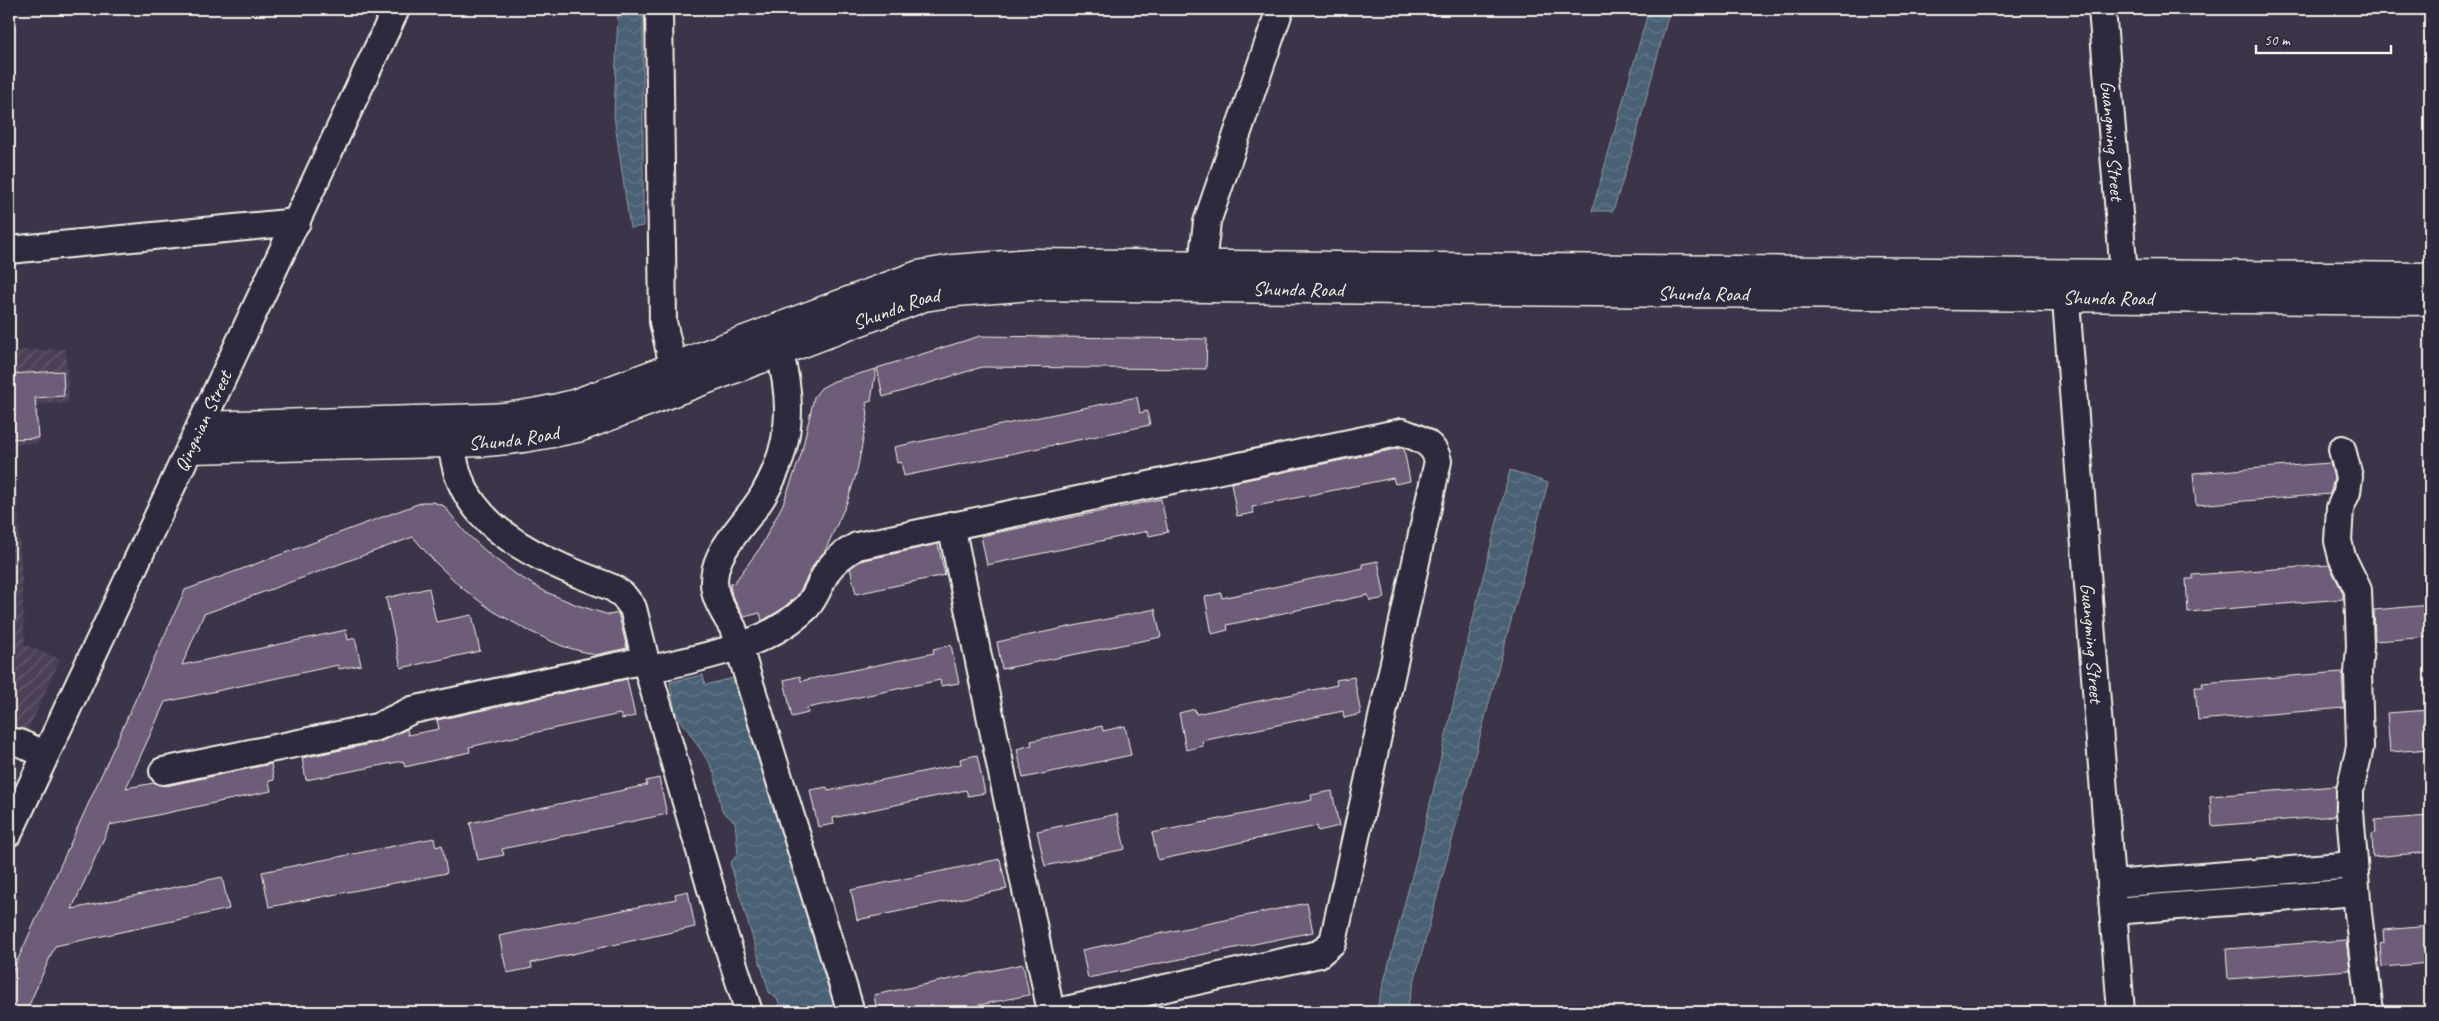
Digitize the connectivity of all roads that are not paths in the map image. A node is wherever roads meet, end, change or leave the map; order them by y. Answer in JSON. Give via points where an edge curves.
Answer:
{"nodes":[{"id":1,"x":396,"y":9,"type":"edge"},
{"id":2,"x":659,"y":9,"type":"edge"},
{"id":3,"x":1280,"y":9,"type":"edge"},
{"id":4,"x":2102,"y":9,"type":"edge"},
{"id":5,"x":298,"y":222,"type":"junction"},
{"id":6,"x":9,"y":250,"type":"edge"},
{"id":7,"x":1202,"y":264,"type":"junction"},
{"id":8,"x":2124,"y":274,"type":"junction"},
{"id":9,"x":2430,"y":277,"type":"edge"},
{"id":10,"x":2065,"y":285,"type":"junction"},
{"id":11,"x":2430,"y":301,"type":"edge"},
{"id":12,"x":779,"y":351,"type":"junction"},
{"id":13,"x":673,"y":366,"type":"junction"},
{"id":14,"x":196,"y":438,"type":"junction"},
{"id":15,"x":451,"y":443,"type":"junction"},
{"id":16,"x":2342,"y":449,"type":"dead end"},
{"id":17,"x":951,"y":525,"type":"junction"},
{"id":18,"x":738,"y":647,"type":"junction"},
{"id":19,"x":647,"y":665,"type":"junction"},
{"id":20,"x":9,"y":742,"type":"edge"},
{"id":21,"x":46,"y":755,"type":"junction"},
{"id":22,"x":164,"y":771,"type":"dead end"},
{"id":23,"x":9,"y":833,"type":"edge"},
{"id":24,"x":2354,"y":865,"type":"junction"},
{"id":25,"x":2111,"y":884,"type":"junction"},
{"id":26,"x":2356,"y":892,"type":"junction"},
{"id":27,"x":2114,"y":911,"type":"junction"},
{"id":28,"x":749,"y":1012,"type":"edge"},
{"id":29,"x":851,"y":1012,"type":"edge"},
{"id":30,"x":1051,"y":1012,"type":"edge"},
{"id":31,"x":1057,"y":1012,"type":"edge"},
{"id":32,"x":2121,"y":1012,"type":"edge"},
{"id":33,"x":2370,"y":1012,"type":"edge"}],
"edges":[{"from":1,"to":5,"type":"street","name":"Qingnian Street"},
{"from":2,"to":13,"type":"street","via":[[663,322]]},
{"from":3,"to":7,"type":"street","via":[[1207,222]]},
{"from":4,"to":8,"type":"street","name":"Guangming Street"},
{"from":5,"to":6,"type":"street"},
{"from":5,"to":14,"type":"street","name":"Qingnian Street"},
{"from":7,"to":10,"type":"main road","name":"Shunda Road"},
{"from":7,"to":13,"type":"main road","name":"Shunda Road","via":[[1031,263],[918,275]]},
{"from":8,"to":9,"type":"main road","name":"Shunda Road"},
{"from":8,"to":10,"type":"main road","name":"Shunda Road"},
{"from":10,"to":11,"type":"main road","name":"Shunda Road"},
{"from":10,"to":12,"type":"main road","name":"Shunda Road","via":[[1032,286],[924,297]]},
{"from":10,"to":25,"type":"street","name":"Guangming Street"},
{"from":12,"to":15,"type":"main road","name":"Shunda Road","via":[[581,426],[515,440]]},
{"from":12,"to":18,"type":"street","via":[[787,378],[788,436],[764,496],[725,547],[717,565],[716,597],[733,628]]},
{"from":13,"to":14,"type":"main road","name":"Shunda Road","via":[[574,404],[512,417]]},
{"from":14,"to":15,"type":"main road","name":"Shunda Road"},
{"from":14,"to":21,"type":"street","name":"Qingnian Street"},
{"from":15,"to":19,"type":"street","via":[[455,466],[470,498],[503,534],[526,551],[623,595],[633,608]]},
{"from":16,"to":24,"type":"street","via":[[2348,477],[2347,492],[2340,508],[2338,541],[2358,590],[2360,646],[2360,747],[2350,791]]},
{"from":17,"to":18,"type":"street","via":[[857,546],[840,556],[827,571],[809,605],[792,621]]},
{"from":17,"to":30,"type":"street"},
{"from":17,"to":31,"type":"street","via":[[1402,432],[1426,442],[1436,452],[1438,461],[1333,942],[1319,954]]},
{"from":18,"to":19,"type":"street"},
{"from":18,"to":29,"type":"street"},
{"from":19,"to":22,"type":"street","via":[[412,710],[377,727]]},
{"from":19,"to":28,"type":"street"},
{"from":20,"to":21,"type":"street","via":[[20,743]]},
{"from":21,"to":23,"type":"street","name":"Qingnian Street"},
{"from":24,"to":25,"type":"street"},
{"from":24,"to":26,"type":"street"},
{"from":25,"to":27,"type":"street","name":"Guangming Street"},
{"from":26,"to":27,"type":"street"},
{"from":26,"to":33,"type":"street"},
{"from":27,"to":32,"type":"street","name":"Guangming Street"}]}
